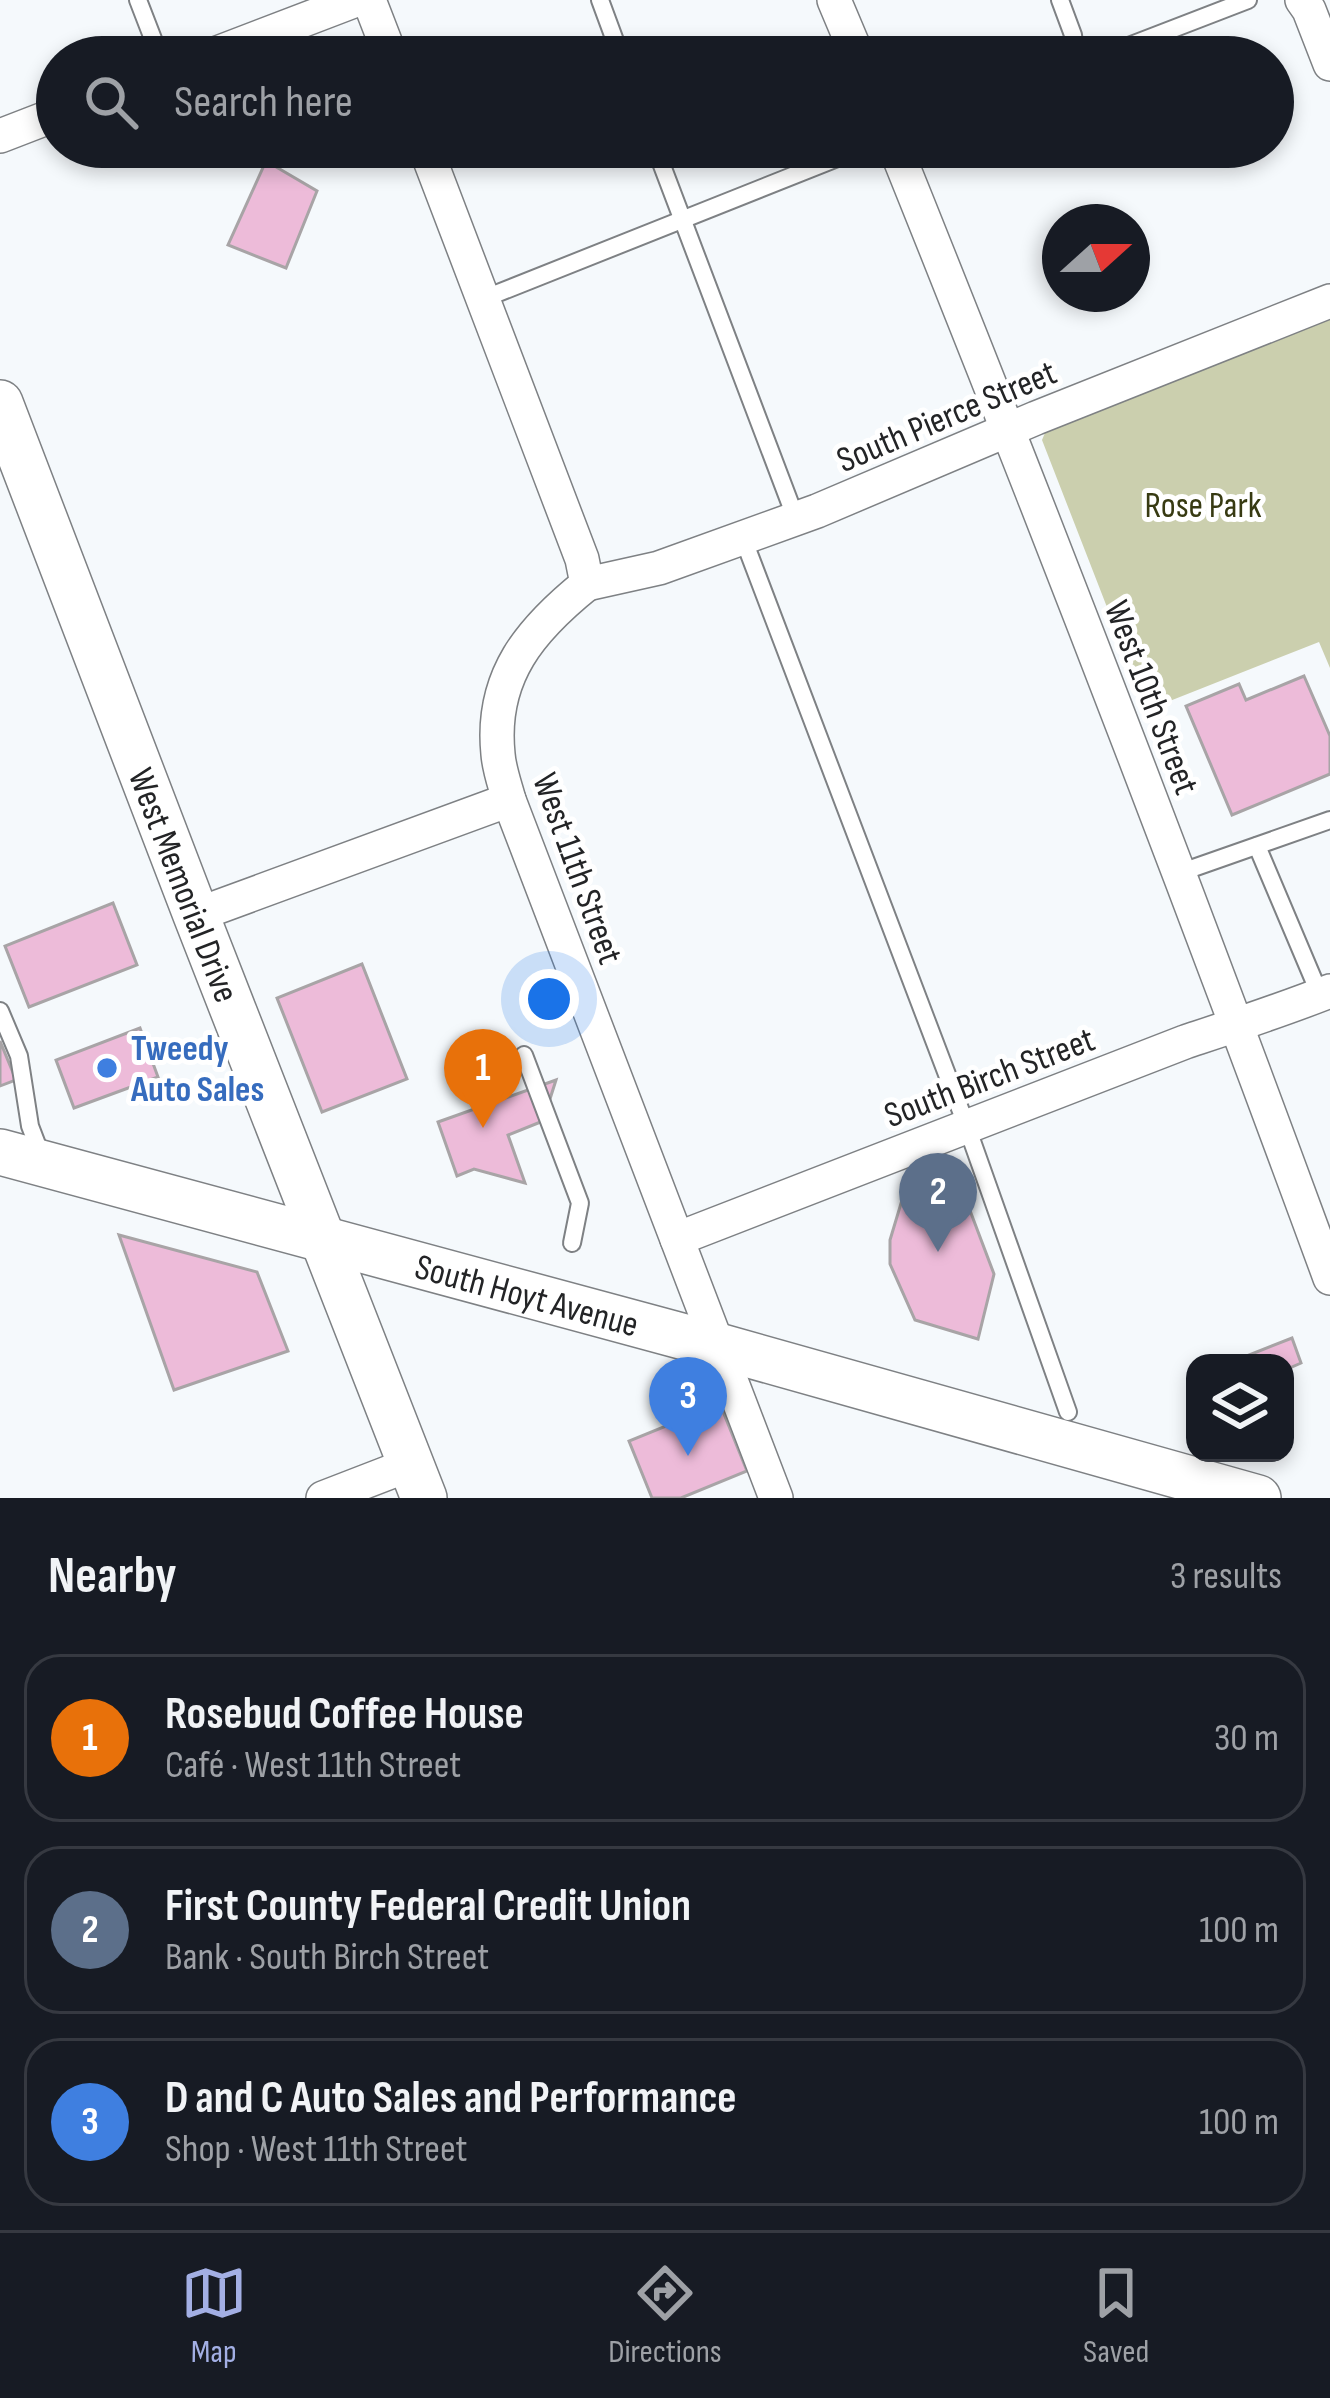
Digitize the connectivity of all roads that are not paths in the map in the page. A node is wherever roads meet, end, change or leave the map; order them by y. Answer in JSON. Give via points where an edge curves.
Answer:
{"nodes":[{"id":1,"x":138,"y":0,"type":"edge"},
{"id":2,"x":356,"y":0,"type":"edge"},
{"id":3,"x":369,"y":0,"type":"edge"},
{"id":4,"x":600,"y":0,"type":"edge"},
{"id":5,"x":834,"y":0,"type":"edge"},
{"id":6,"x":1060,"y":0,"type":"edge"},
{"id":7,"x":1248,"y":0,"type":"edge"},
{"id":8,"x":1302,"y":0,"type":"edge"},
{"id":9,"x":152,"y":36,"type":"edge"},
{"id":10,"x":262,"y":36,"type":"edge"},
{"id":11,"x":383,"y":36,"type":"edge"},
{"id":12,"x":613,"y":36,"type":"edge"},
{"id":13,"x":849,"y":36,"type":"edge"},
{"id":14,"x":1073,"y":36,"type":"edge"},
{"id":15,"x":1155,"y":36,"type":"edge"},
{"id":16,"x":1330,"y":64,"type":"edge"},
{"id":17,"x":36,"y":122,"type":"edge"},
{"id":18,"x":0,"y":136,"type":"edge"},
{"id":19,"x":433,"y":168,"type":"edge"},
{"id":20,"x":663,"y":168,"type":"edge"},
{"id":21,"x":812,"y":168,"type":"edge"},
{"id":22,"x":903,"y":168,"type":"edge"},
{"id":23,"x":682,"y":218,"type":"junction"},
{"id":24,"x":483,"y":299,"type":"junction"},
{"id":25,"x":1330,"y":302,"type":"edge"},
{"id":26,"x":0,"y":403,"type":"edge"},
{"id":27,"x":1009,"y":430,"type":"junction"},
{"id":28,"x":796,"y":519,"type":"junction"},
{"id":29,"x":743,"y":538,"type":"junction"},
{"id":30,"x":587,"y":584,"type":"junction"},
{"id":31,"x":509,"y":800,"type":"junction"},
{"id":32,"x":1330,"y":820,"type":"edge"},
{"id":33,"x":1257,"y":846,"type":"junction"},
{"id":34,"x":1179,"y":873,"type":"junction"},
{"id":35,"x":196,"y":916,"type":"junction"},
{"id":36,"x":1325,"y":993,"type":"edge"},
{"id":37,"x":0,"y":1011,"type":"edge"},
{"id":38,"x":1236,"y":1023,"type":"junction"},
{"id":39,"x":524,"y":1055,"type":"dead end"},
{"id":40,"x":967,"y":1127,"type":"junction"},
{"id":41,"x":0,"y":1152,"type":"edge"},
{"id":42,"x":45,"y":1166,"type":"junction"},
{"id":43,"x":321,"y":1239,"type":"junction"},
{"id":44,"x":677,"y":1239,"type":"junction"},
{"id":45,"x":572,"y":1244,"type":"dead end"},
{"id":46,"x":1330,"y":1278,"type":"edge"},
{"id":47,"x":718,"y":1346,"type":"junction"},
{"id":48,"x":1068,"y":1412,"type":"dead end"},
{"id":49,"x":418,"y":1481,"type":"edge"},
{"id":50,"x":323,"y":1498,"type":"edge"},
{"id":51,"x":776,"y":1498,"type":"edge"},
{"id":52,"x":1258,"y":1498,"type":"edge"}],
"edges":[{"from":1,"to":9,"type":"lane"},
{"from":2,"to":10,"type":"street"},
{"from":3,"to":11,"type":"street"},
{"from":4,"to":12,"type":"lane"},
{"from":5,"to":13,"type":"street"},
{"from":6,"to":14,"type":"lane"},
{"from":7,"to":15,"type":"lane"},
{"from":8,"to":16,"type":"street"},
{"from":17,"to":18,"type":"street"},
{"from":19,"to":24,"type":"street"},
{"from":20,"to":23,"type":"lane"},
{"from":21,"to":23,"type":"lane"},
{"from":22,"to":27,"type":"street","name":"West 10th Street"},
{"from":23,"to":24,"type":"lane"},
{"from":23,"to":28,"type":"lane"},
{"from":24,"to":30,"type":"street"},
{"from":25,"to":27,"type":"street","name":"South Pierce Street"},
{"from":26,"to":35,"type":"main road","name":"West Memorial Drive"},
{"from":27,"to":28,"type":"street","name":"South Pierce Street"},
{"from":27,"to":34,"type":"street","name":"West 10th Street"},
{"from":28,"to":29,"type":"street","name":"South Pierce Street"},
{"from":29,"to":30,"type":"street","name":"South Pierce Street"},
{"from":29,"to":40,"type":"lane"},
{"from":30,"to":31,"type":"street","name":"West 11th Street","via":[[526,641],[505,682],[498,757]]},
{"from":31,"to":35,"type":"street"},
{"from":31,"to":44,"type":"street","name":"West 11th Street"},
{"from":32,"to":33,"type":"lane"},
{"from":33,"to":34,"type":"lane"},
{"from":33,"to":36,"type":"lane"},
{"from":34,"to":38,"type":"street","name":"West 10th Street"},
{"from":35,"to":43,"type":"main road","name":"West Memorial Drive"},
{"from":36,"to":38,"type":"street","name":"South Birch Street"},
{"from":37,"to":42,"type":"lane"},
{"from":38,"to":40,"type":"street","name":"South Birch Street"},
{"from":38,"to":46,"type":"street","name":"West 10th Street"},
{"from":39,"to":45,"type":"lane","via":[[580,1203]]},
{"from":40,"to":44,"type":"street","name":"South Birch Street"},
{"from":40,"to":48,"type":"lane"},
{"from":41,"to":42,"type":"main road","name":"South Hoyt Avenue"},
{"from":42,"to":43,"type":"main road","name":"South Hoyt Avenue"},
{"from":43,"to":47,"type":"main road","name":"South Hoyt Avenue"},
{"from":43,"to":49,"type":"main road","name":"West Memorial Drive"},
{"from":44,"to":47,"type":"street","name":"West 11th Street"},
{"from":47,"to":51,"type":"street","name":"West 11th Street"},
{"from":47,"to":52,"type":"main road","name":"South Hoyt Avenue"},
{"from":49,"to":50,"type":"street"}]}
